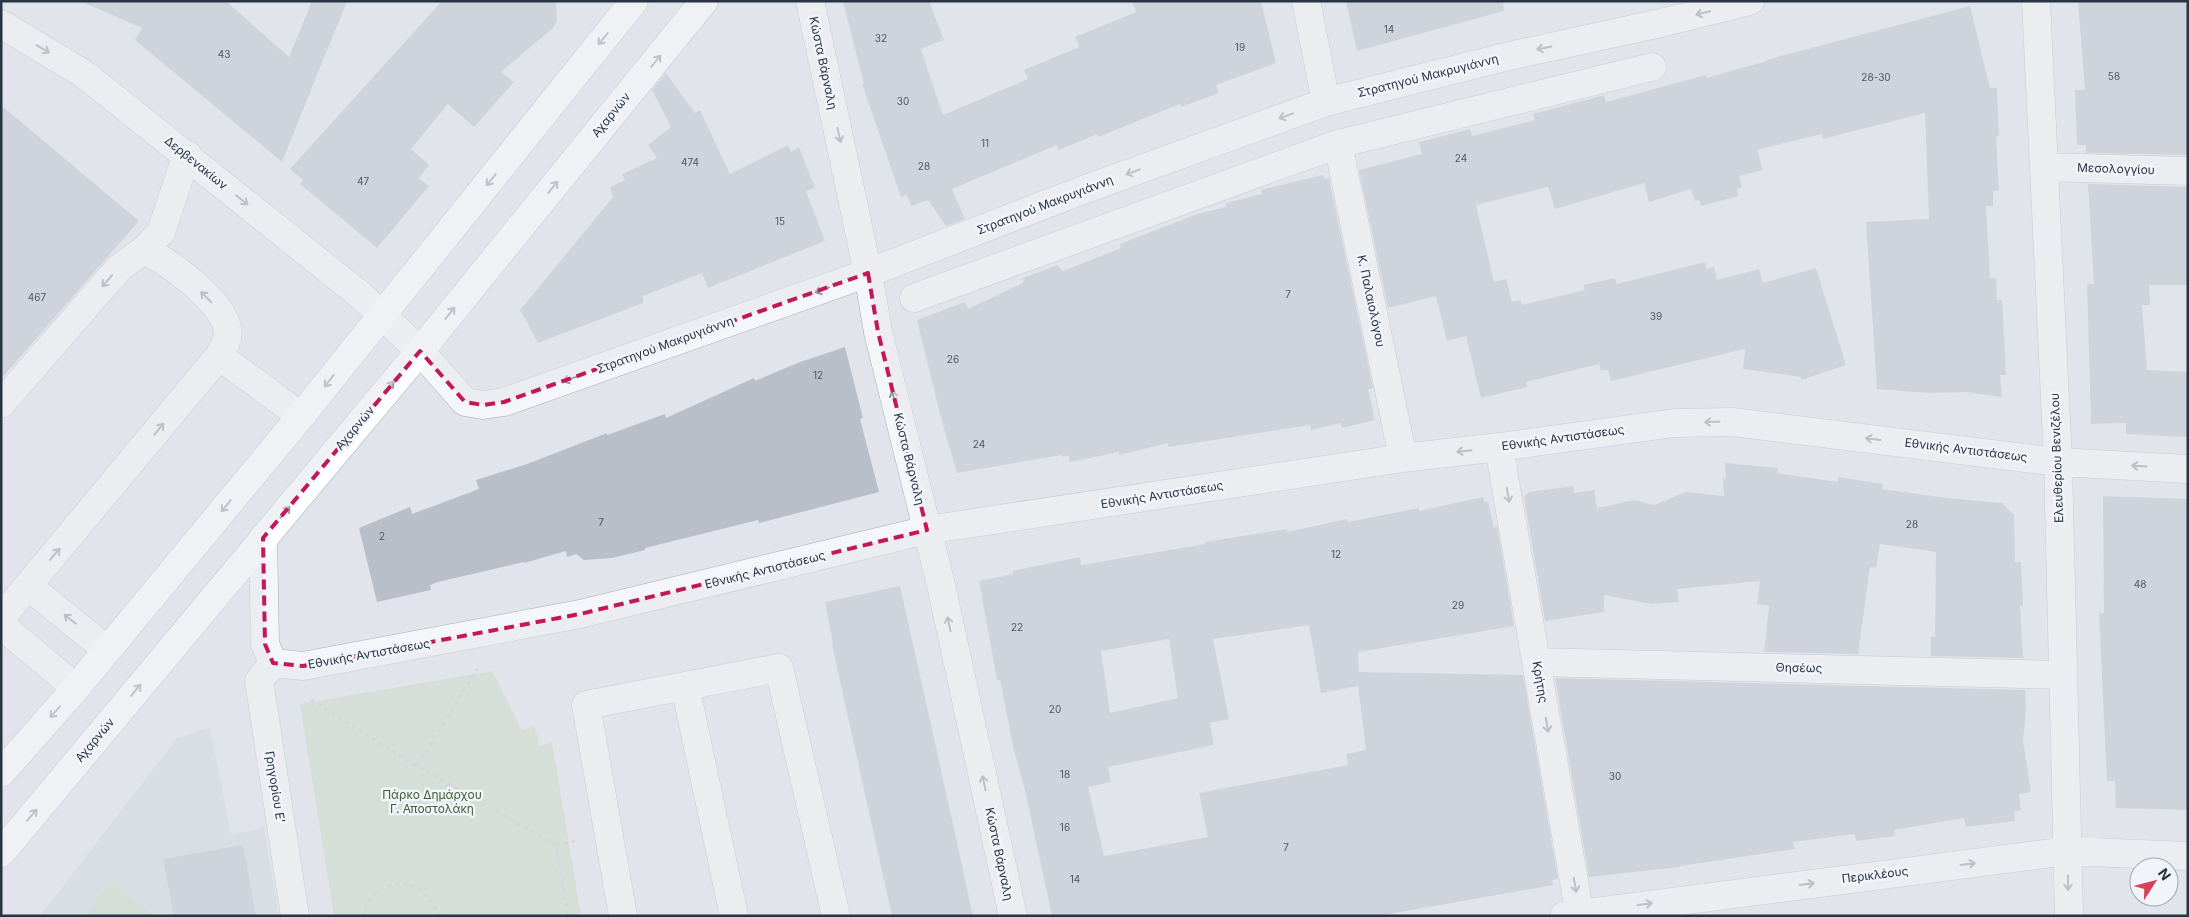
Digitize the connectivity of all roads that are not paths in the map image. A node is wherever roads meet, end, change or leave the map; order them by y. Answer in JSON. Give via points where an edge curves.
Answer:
{"nodes":[{"id":1,"x":634,"y":1,"type":"edge"},
{"id":2,"x":704,"y":1,"type":"edge"},
{"id":3,"x":810,"y":1,"type":"edge"},
{"id":4,"x":1306,"y":1,"type":"edge"},
{"id":5,"x":1750,"y":1,"type":"edge"},
{"id":6,"x":2036,"y":1,"type":"edge"},
{"id":7,"x":1,"y":24,"type":"edge"},
{"id":8,"x":1652,"y":67,"type":"dead end"},
{"id":9,"x":1326,"y":102,"type":"junction"},
{"id":10,"x":1338,"y":144,"type":"junction"},
{"id":11,"x":187,"y":154,"type":"junction"},
{"id":12,"x":2045,"y":167,"type":"junction"},
{"id":13,"x":2188,"y":171,"type":"edge"},
{"id":14,"x":144,"y":250,"type":"junction"},
{"id":15,"x":868,"y":273,"type":"junction"},
{"id":16,"x":914,"y":298,"type":"dead end"},
{"id":17,"x":381,"y":315,"type":"junction"},
{"id":18,"x":420,"y":351,"type":"junction"},
{"id":19,"x":220,"y":356,"type":"junction"},
{"id":20,"x":1,"y":404,"type":"edge"},
{"id":21,"x":301,"y":416,"type":"junction"},
{"id":22,"x":1500,"y":447,"type":"junction"},
{"id":23,"x":1403,"y":458,"type":"junction"},
{"id":24,"x":2058,"y":462,"type":"junction"},
{"id":25,"x":2188,"y":469,"type":"edge"},
{"id":26,"x":927,"y":530,"type":"junction"},
{"id":27,"x":263,"y":538,"type":"junction"},
{"id":28,"x":28,"y":586,"type":"junction"},
{"id":29,"x":1,"y":618,"type":"edge"},
{"id":30,"x":1,"y":625,"type":"edge"},
{"id":31,"x":107,"y":650,"type":"junction"},
{"id":32,"x":1536,"y":662,"type":"junction"},
{"id":33,"x":273,"y":663,"type":"junction"},
{"id":34,"x":2062,"y":675,"type":"junction"},
{"id":35,"x":686,"y":686,"type":"junction"},
{"id":36,"x":76,"y":688,"type":"junction"},
{"id":37,"x":1,"y":773,"type":"edge"},
{"id":38,"x":2067,"y":851,"type":"junction"},
{"id":39,"x":1,"y":853,"type":"edge"},
{"id":40,"x":2188,"y":856,"type":"edge"},
{"id":41,"x":1574,"y":915,"type":"edge"},
{"id":42,"x":295,"y":916,"type":"edge"},
{"id":43,"x":623,"y":916,"type":"edge"},
{"id":44,"x":734,"y":916,"type":"edge"},
{"id":45,"x":836,"y":916,"type":"edge"},
{"id":46,"x":1013,"y":916,"type":"edge"},
{"id":47,"x":2069,"y":916,"type":"edge"}],
"edges":[{"from":1,"to":17,"type":"main road","one_way":true},
{"from":18,"to":2,"type":"main road","name":"Αχαρνών","one_way":true},
{"from":3,"to":15,"type":"street","name":"Κώστα Βάρναλη","one_way":true},
{"from":4,"to":9,"type":"street"},
{"from":5,"to":9,"type":"street","name":"Στρατηγού Μακρυγιάννη","one_way":true},
{"from":6,"to":12,"type":"street","name":"Ελευθερίου Βενιζέλου"},
{"from":7,"to":11,"type":"street","name":"Δερβενακίων","one_way":true,"via":[[84,74]]},
{"from":8,"to":10,"type":"street"},
{"from":9,"to":15,"type":"street","name":"Στρατηγού Μακρυγιάννη","one_way":true,"via":[[1083,190]]},
{"from":10,"to":16,"type":"street"},
{"from":10,"to":23,"type":"street","name":"Κ. Παλαιολόγου"},
{"from":11,"to":14,"type":"street","via":[[161,232]]},
{"from":11,"to":17,"type":"street","name":"Δερβενακίων","one_way":true},
{"from":12,"to":13,"type":"street","name":"Μεσολογγίου"},
{"from":12,"to":24,"type":"street","name":"Ελευθερίου Βενιζέλου"},
{"from":19,"to":14,"type":"street","one_way":true,"via":[[228,328],[220,311],[162,259]]},
{"from":14,"to":20,"type":"street","one_way":true,"via":[[119,268]]},
{"from":15,"to":18,"type":"street","name":"Στρατηγού Μακρυγιάννη","one_way":true,"via":[[504,402],[483,405],[465,402]]},
{"from":26,"to":15,"type":"street","name":"Κώστα Βάρναλη","one_way":true,"via":[[878,332]]},
{"from":17,"to":18,"type":"street","name":"Στρατηγού Μακρυγιάννη"},
{"from":17,"to":21,"type":"main road","one_way":true},
{"from":27,"to":18,"type":"main road","name":"Αχαρνών","one_way":true},
{"from":19,"to":21,"type":"street"},
{"from":28,"to":19,"type":"street","one_way":true},
{"from":21,"to":31,"type":"main road","one_way":true},
{"from":22,"to":23,"type":"street","name":"Εθνικής Αντιστάσεως","one_way":true},
{"from":24,"to":22,"type":"street","name":"Εθνικής Αντιστάσεως","one_way":true,"via":[[1733,422],[1674,423]]},
{"from":22,"to":32,"type":"street","name":"Κρήτης","one_way":true},
{"from":23,"to":26,"type":"street","name":"Εθνικής Αντιστάσεως"},
{"from":25,"to":24,"type":"street","name":"Εθνικής Αντιστάσεως","one_way":true},
{"from":24,"to":34,"type":"street","name":"Ελευθερίου Βενιζέλου"},
{"from":26,"to":33,"type":"street","name":"Εθνικής Αντιστάσεως","via":[[501,631],[303,666]]},
{"from":46,"to":26,"type":"street","name":"Κώστα Βάρναλη","one_way":true},
{"from":27,"to":33,"type":"street","via":[[265,644]]},
{"from":39,"to":27,"type":"main road","name":"Αχαρνών","one_way":true},
{"from":28,"to":29,"type":"street"},
{"from":31,"to":28,"type":"street","one_way":true},
{"from":30,"to":36,"type":"street"},
{"from":31,"to":36,"type":"main road"},
{"from":32,"to":34,"type":"street","name":"Θησέως"},
{"from":32,"to":41,"type":"street","name":"Κρήτης","one_way":true},
{"from":33,"to":42,"type":"street","name":"Γρηγορίου Ε'","via":[[259,680]]},
{"from":34,"to":38,"type":"street","name":"Ελευθερίου Βενιζέλου"},
{"from":35,"to":43,"type":"street","via":[[586,705]]},
{"from":35,"to":44,"type":"street"},
{"from":35,"to":45,"type":"street","via":[[779,668]]},
{"from":36,"to":37,"type":"main road","one_way":true},
{"from":38,"to":40,"type":"street","name":"Περικλέους"},
{"from":41,"to":38,"type":"street","name":"Περικλέους","one_way":true},
{"from":38,"to":47,"type":"street","name":"Ελευθερίου Βενιζέλου","one_way":true}]}
